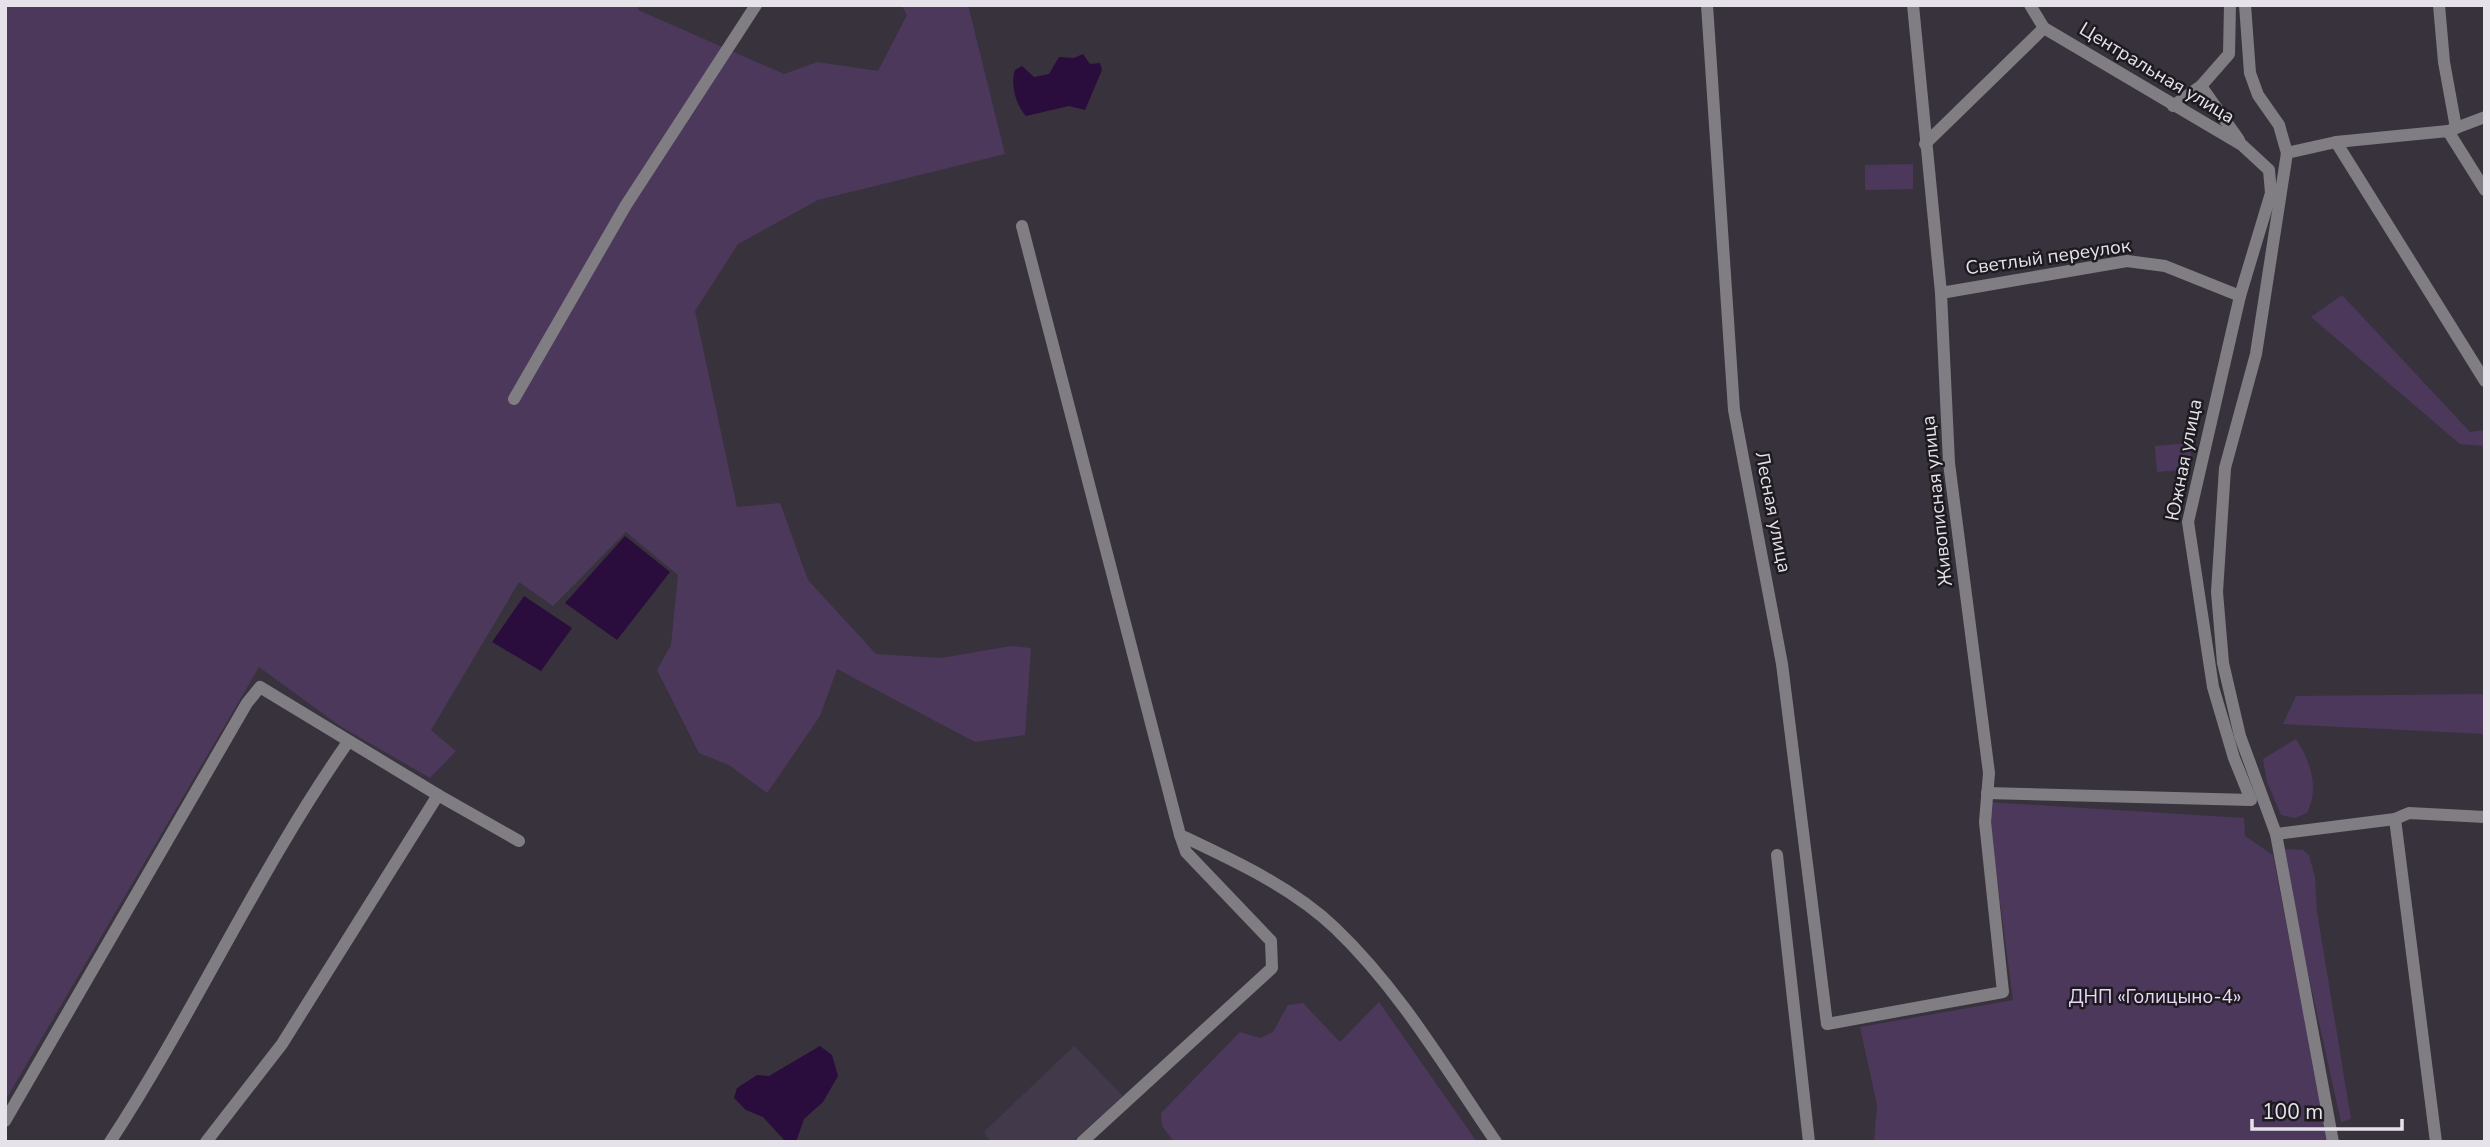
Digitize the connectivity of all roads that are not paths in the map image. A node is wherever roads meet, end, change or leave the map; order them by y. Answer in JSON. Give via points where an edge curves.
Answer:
{"nodes":[{"id":1,"x":756,"y":5,"type":"edge"},
{"id":2,"x":1707,"y":5,"type":"edge"},
{"id":3,"x":1913,"y":5,"type":"edge"},
{"id":4,"x":2030,"y":5,"type":"edge"},
{"id":5,"x":2230,"y":5,"type":"edge"},
{"id":6,"x":2245,"y":5,"type":"edge"},
{"id":7,"x":2439,"y":5,"type":"edge"},
{"id":8,"x":2045,"y":28,"type":"junction"},
{"id":9,"x":2201,"y":86,"type":"junction"},
{"id":10,"x":2173,"y":106,"type":"junction"},
{"id":11,"x":2485,"y":117,"type":"edge"},
{"id":12,"x":2452,"y":130,"type":"junction"},
{"id":13,"x":2336,"y":142,"type":"junction"},
{"id":14,"x":1925,"y":144,"type":"junction"},
{"id":15,"x":2242,"y":145,"type":"junction"},
{"id":16,"x":2287,"y":153,"type":"junction"},
{"id":17,"x":2269,"y":170,"type":"joint"},
{"id":18,"x":2485,"y":190,"type":"edge"},
{"id":19,"x":1023,"y":226,"type":"dead end"},
{"id":20,"x":1941,"y":293,"type":"junction"},
{"id":21,"x":2240,"y":296,"type":"junction"},
{"id":22,"x":2485,"y":381,"type":"edge"},
{"id":23,"x":514,"y":399,"type":"dead end"},
{"id":24,"x":348,"y":742,"type":"junction"},
{"id":25,"x":1987,"y":793,"type":"junction"},
{"id":26,"x":438,"y":795,"type":"junction"},
{"id":27,"x":2485,"y":817,"type":"edge"},
{"id":28,"x":2395,"y":819,"type":"junction"},
{"id":29,"x":2276,"y":834,"type":"junction"},
{"id":30,"x":1180,"y":835,"type":"junction"},
{"id":31,"x":519,"y":841,"type":"dead end"},
{"id":32,"x":1777,"y":855,"type":"dead end"},
{"id":33,"x":2003,"y":992,"type":"joint"},
{"id":34,"x":5,"y":1121,"type":"edge"},
{"id":35,"x":110,"y":1142,"type":"edge"},
{"id":36,"x":206,"y":1142,"type":"edge"},
{"id":37,"x":1082,"y":1142,"type":"edge"},
{"id":38,"x":1496,"y":1142,"type":"edge"},
{"id":39,"x":1809,"y":1142,"type":"edge"},
{"id":40,"x":2333,"y":1142,"type":"edge"},
{"id":41,"x":2436,"y":1142,"type":"edge"}],
"edges":[{"from":1,"to":23,"type":"street","via":[[625,205]]},
{"from":2,"to":33,"type":"street","name":"Лесная улица","via":[[1734,410],[1782,664],[1828,1024]]},
{"from":3,"to":14,"type":"street","name":"Живописная улица"},
{"from":4,"to":8,"type":"street","name":"Центральная улица"},
{"from":5,"to":9,"type":"street","via":[[2229,54]]},
{"from":6,"to":16,"type":"street","via":[[2250,73],[2258,95],[2279,125]]},
{"from":7,"to":12,"type":"street"},
{"from":8,"to":10,"type":"street","name":"Центральная улица"},
{"from":8,"to":14,"type":"street"},
{"from":9,"to":10,"type":"street"},
{"from":9,"to":15,"type":"street"},
{"from":10,"to":15,"type":"street","name":"Центральная улица"},
{"from":11,"to":12,"type":"street"},
{"from":12,"to":13,"type":"street"},
{"from":12,"to":18,"type":"street"},
{"from":13,"to":16,"type":"street"},
{"from":13,"to":22,"type":"street"},
{"from":14,"to":20,"type":"street","name":"Живописная улица"},
{"from":15,"to":17,"type":"street","name":"Центральная улица"},
{"from":16,"to":29,"type":"street","via":[[2256,354],[2225,468],[2217,592],[2223,663],[2240,736]]},
{"from":17,"to":21,"type":"street","name":"Южная улица","via":[[2271,193]]},
{"from":19,"to":30,"type":"street"},
{"from":20,"to":21,"type":"street","name":"Светлый переулок","via":[[2127,261],[2165,266]]},
{"from":20,"to":25,"type":"street","name":"Живописная улица","via":[[1949,463],[1989,773]]},
{"from":21,"to":25,"type":"street","name":"Южная улица","via":[[2188,522],[2213,687],[2251,800]]},
{"from":24,"to":26,"type":"street"},
{"from":24,"to":34,"type":"street","via":[[260,687]]},
{"from":24,"to":35,"type":"street","via":[[304,804]]},
{"from":25,"to":33,"type":"street","name":"Живописная улица","via":[[1985,822]]},
{"from":26,"to":31,"type":"street"},
{"from":26,"to":36,"type":"street","via":[[282,1044]]},
{"from":27,"to":28,"type":"street","via":[[2409,813]]},
{"from":28,"to":29,"type":"street"},
{"from":28,"to":41,"type":"street"},
{"from":29,"to":40,"type":"street"},
{"from":30,"to":37,"type":"street","via":[[1186,852],[1271,941],[1272,968]]},
{"from":30,"to":38,"type":"street","via":[[1296,897],[1335,928],[1390,987]]},
{"from":32,"to":39,"type":"street"}]}
